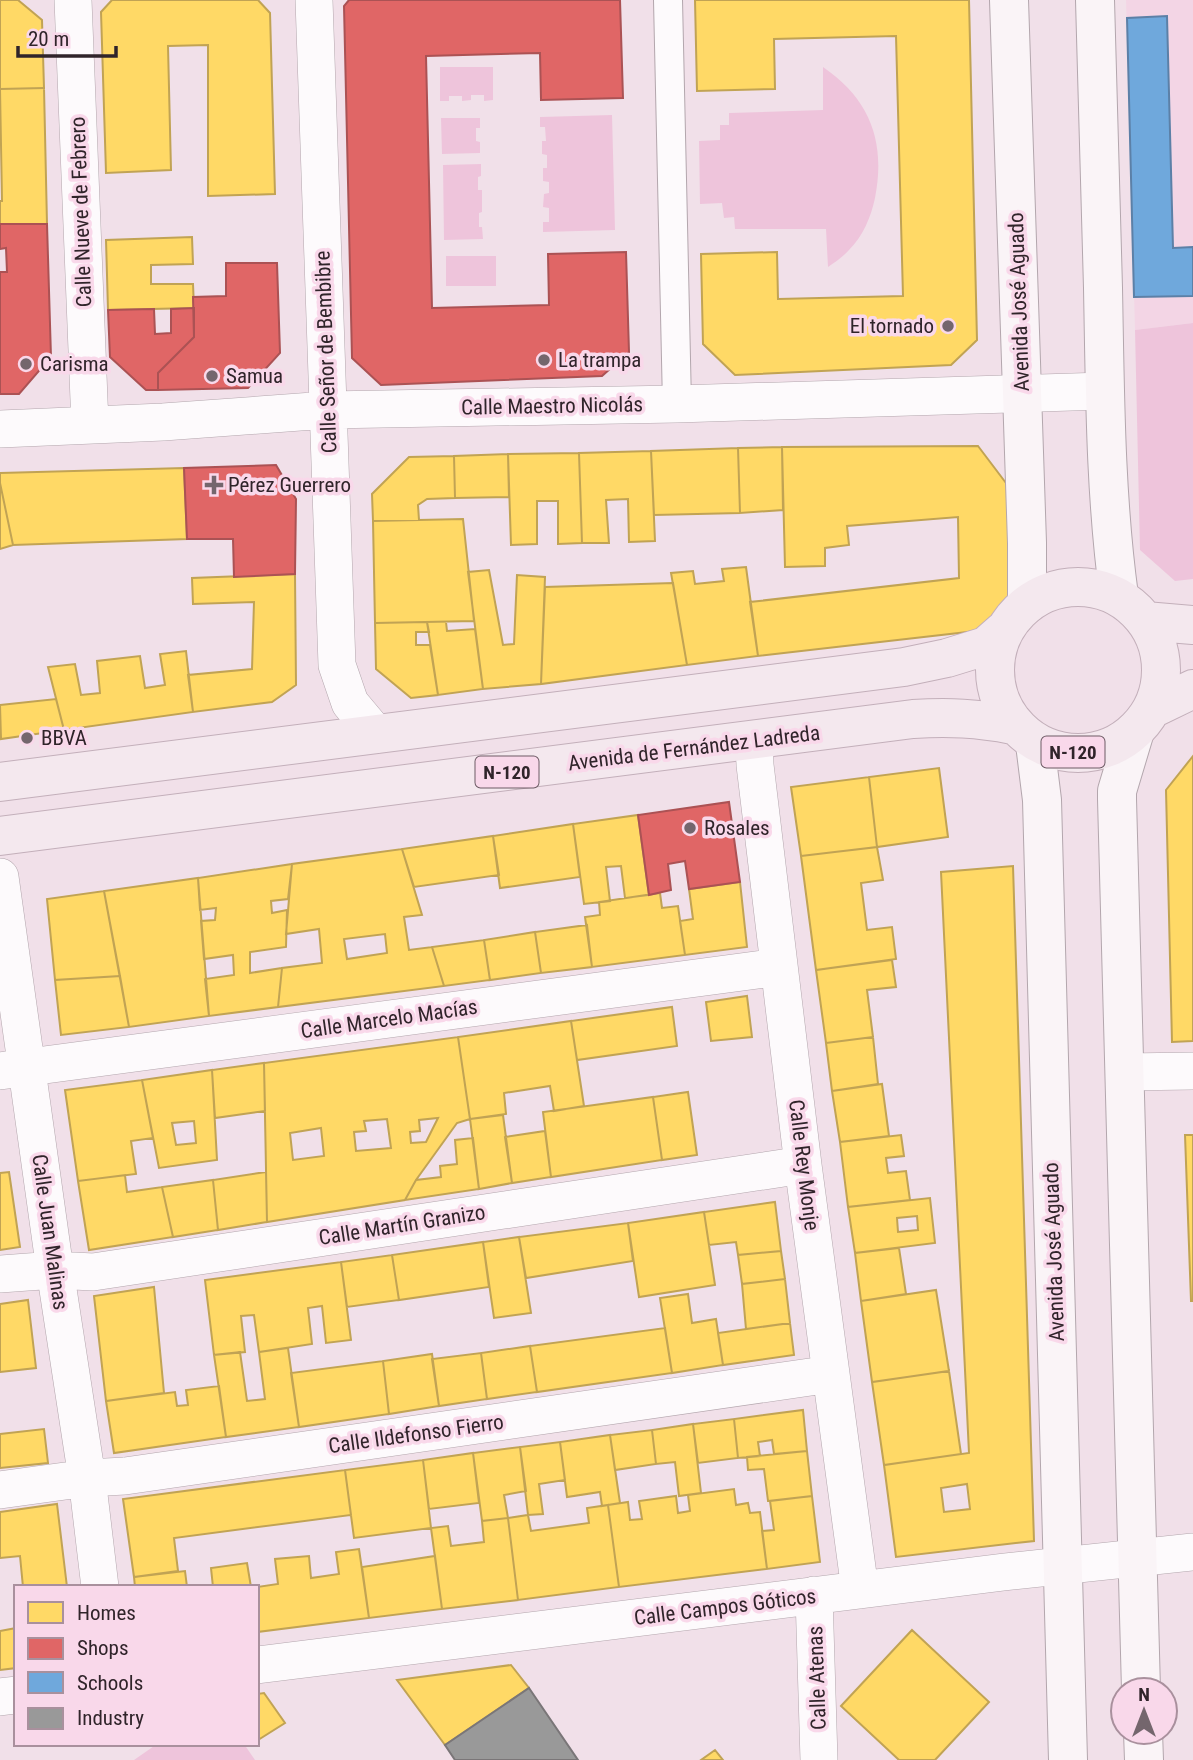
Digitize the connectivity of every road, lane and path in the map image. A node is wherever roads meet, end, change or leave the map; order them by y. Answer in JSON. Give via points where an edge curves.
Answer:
{"nodes":[{"id":1,"x":73,"y":0,"type":"edge"},
{"id":2,"x":314,"y":0,"type":"edge"},
{"id":3,"x":668,"y":0,"type":"edge"},
{"id":4,"x":1009,"y":0,"type":"edge"},
{"id":5,"x":1095,"y":0,"type":"edge"},
{"id":6,"x":1104,"y":391,"type":"junction"},
{"id":7,"x":1022,"y":393,"type":"junction"},
{"id":8,"x":677,"y":404,"type":"junction"},
{"id":9,"x":327,"y":410,"type":"junction"},
{"id":10,"x":90,"y":425,"type":"junction"},
{"id":11,"x":0,"y":429,"type":"edge"},
{"id":12,"x":1132,"y":608,"type":"junction"},
{"id":13,"x":1015,"y":617,"type":"junction"},
{"id":14,"x":1193,"y":625,"type":"edge"},
{"id":15,"x":1193,"y":689,"type":"edge"},
{"id":16,"x":1143,"y":720,"type":"junction"},
{"id":17,"x":376,"y":734,"type":"junction"},
{"id":18,"x":1024,"y":735,"type":"junction"},
{"id":19,"x":754,"y":740,"type":"junction"},
{"id":20,"x":0,"y":782,"type":"edge"},
{"id":21,"x":0,"y":836,"type":"edge"},
{"id":22,"x":0,"y":877,"type":"edge"},
{"id":23,"x":779,"y":967,"type":"junction"},
{"id":24,"x":13,"y":1069,"type":"edge"},
{"id":25,"x":1193,"y":1071,"type":"edge"},
{"id":26,"x":1125,"y":1072,"type":"junction"},
{"id":27,"x":803,"y":1166,"type":"junction"},
{"id":28,"x":55,"y":1270,"type":"junction"},
{"id":29,"x":0,"y":1274,"type":"edge"},
{"id":30,"x":831,"y":1374,"type":"junction"},
{"id":31,"x":87,"y":1478,"type":"junction"},
{"id":32,"x":0,"y":1490,"type":"edge"},
{"id":33,"x":1193,"y":1552,"type":"edge"},
{"id":34,"x":1137,"y":1557,"type":"junction"},
{"id":35,"x":1063,"y":1565,"type":"junction"},
{"id":36,"x":100,"y":1585,"type":"edge"},
{"id":37,"x":860,"y":1590,"type":"junction"},
{"id":38,"x":814,"y":1595,"type":"junction"},
{"id":39,"x":259,"y":1665,"type":"edge"},
{"id":40,"x":1141,"y":1676,"type":"edge"},
{"id":41,"x":819,"y":1760,"type":"edge"},
{"id":42,"x":1068,"y":1760,"type":"edge"}],
"edges":[{"from":1,"to":10,"type":"street","name":"Calle Nueve de Febrero"},
{"from":2,"to":9,"type":"street","name":"Calle Señor de Bembibre"},
{"from":3,"to":8,"type":"street"},
{"from":4,"to":7,"type":"main road","name":"Avenida José Aguado"},
{"from":5,"to":6,"type":"main road"},
{"from":6,"to":7,"type":"street","name":"Calle Maestro Nicolás"},
{"from":6,"to":12,"type":"main road","via":[[1113,556]]},
{"from":7,"to":8,"type":"street","name":"Calle Maestro Nicolás"},
{"from":7,"to":13,"type":"main road","name":"Avenida José Aguado"},
{"from":8,"to":9,"type":"street","name":"Calle Maestro Nicolás"},
{"from":9,"to":10,"type":"street","name":"Calle Maestro Nicolás"},
{"from":9,"to":17,"type":"street","name":"Calle Señor de Bembibre","via":[[337,665],[350,702]]},
{"from":10,"to":11,"type":"street","name":"Calle Maestro Nicolás"},
{"from":12,"to":13,"type":"highway","via":[[1089,589],[1069,588],[1052,592]]},
{"from":12,"to":14,"type":"highway"},
{"from":12,"to":16,"type":"highway","via":[[1156,640],[1159,661],[1159,686]]},
{"from":13,"to":17,"type":"highway","via":[[986,646],[904,667]]},
{"from":13,"to":18,"type":"highway","number":"N-120","via":[[996,654],[995,680],[1002,704]]},
{"from":15,"to":16,"type":"highway","number":"N-120"},
{"from":16,"to":18,"type":"highway","number":"N-120","via":[[1113,746],[1100,750],[1074,752]]},
{"from":16,"to":26,"type":"main road","via":[[1117,791]]},
{"from":17,"to":20,"type":"highway"},
{"from":18,"to":19,"type":"highway","name":"Avenida de Fernández Ladreda","number":"N-120","via":[[976,718],[947,717]]},
{"from":18,"to":35,"type":"main road","name":"Avenida José Aguado","via":[[1042,814]]},
{"from":19,"to":21,"type":"highway","name":"Avenida de Fernández Ladreda","number":"N-120"},
{"from":19,"to":23,"type":"street","name":"Calle Rey Monje"},
{"from":22,"to":24,"type":"street","name":"Calle Juan Malinas"},
{"from":23,"to":24,"type":"street","name":"Calle Marcelo Macías"},
{"from":23,"to":27,"type":"street","name":"Calle Rey Monje"},
{"from":24,"to":28,"type":"street","name":"Calle Juan Malinas"},
{"from":25,"to":26,"type":"street"},
{"from":26,"to":34,"type":"main road"},
{"from":27,"to":28,"type":"street","name":"Calle Martín Granizo","via":[[93,1272]]},
{"from":27,"to":30,"type":"street","name":"Calle Rey Monje"},
{"from":28,"to":29,"type":"street","name":"Calle Martín Granizo"},
{"from":28,"to":31,"type":"street","name":"Calle Juan Malinas"},
{"from":30,"to":31,"type":"street","name":"Calle Ildefonso Fierro"},
{"from":30,"to":37,"type":"street","name":"Calle Rey Monje"},
{"from":31,"to":32,"type":"street","name":"Calle Ildefonso Fierro"},
{"from":31,"to":36,"type":"street","name":"Calle Juan Malinas"},
{"from":33,"to":34,"type":"street","name":"Calle Campos Góticos"},
{"from":34,"to":35,"type":"street","name":"Calle Campos Góticos"},
{"from":34,"to":40,"type":"main road"},
{"from":35,"to":37,"type":"street","name":"Calle Campos Góticos"},
{"from":35,"to":42,"type":"main road","name":"Avenida José Aguado"},
{"from":37,"to":38,"type":"street","name":"Calle Campos Góticos"},
{"from":38,"to":39,"type":"street","name":"Calle Campos Góticos"},
{"from":38,"to":41,"type":"street","name":"Calle Atenas"}]}
